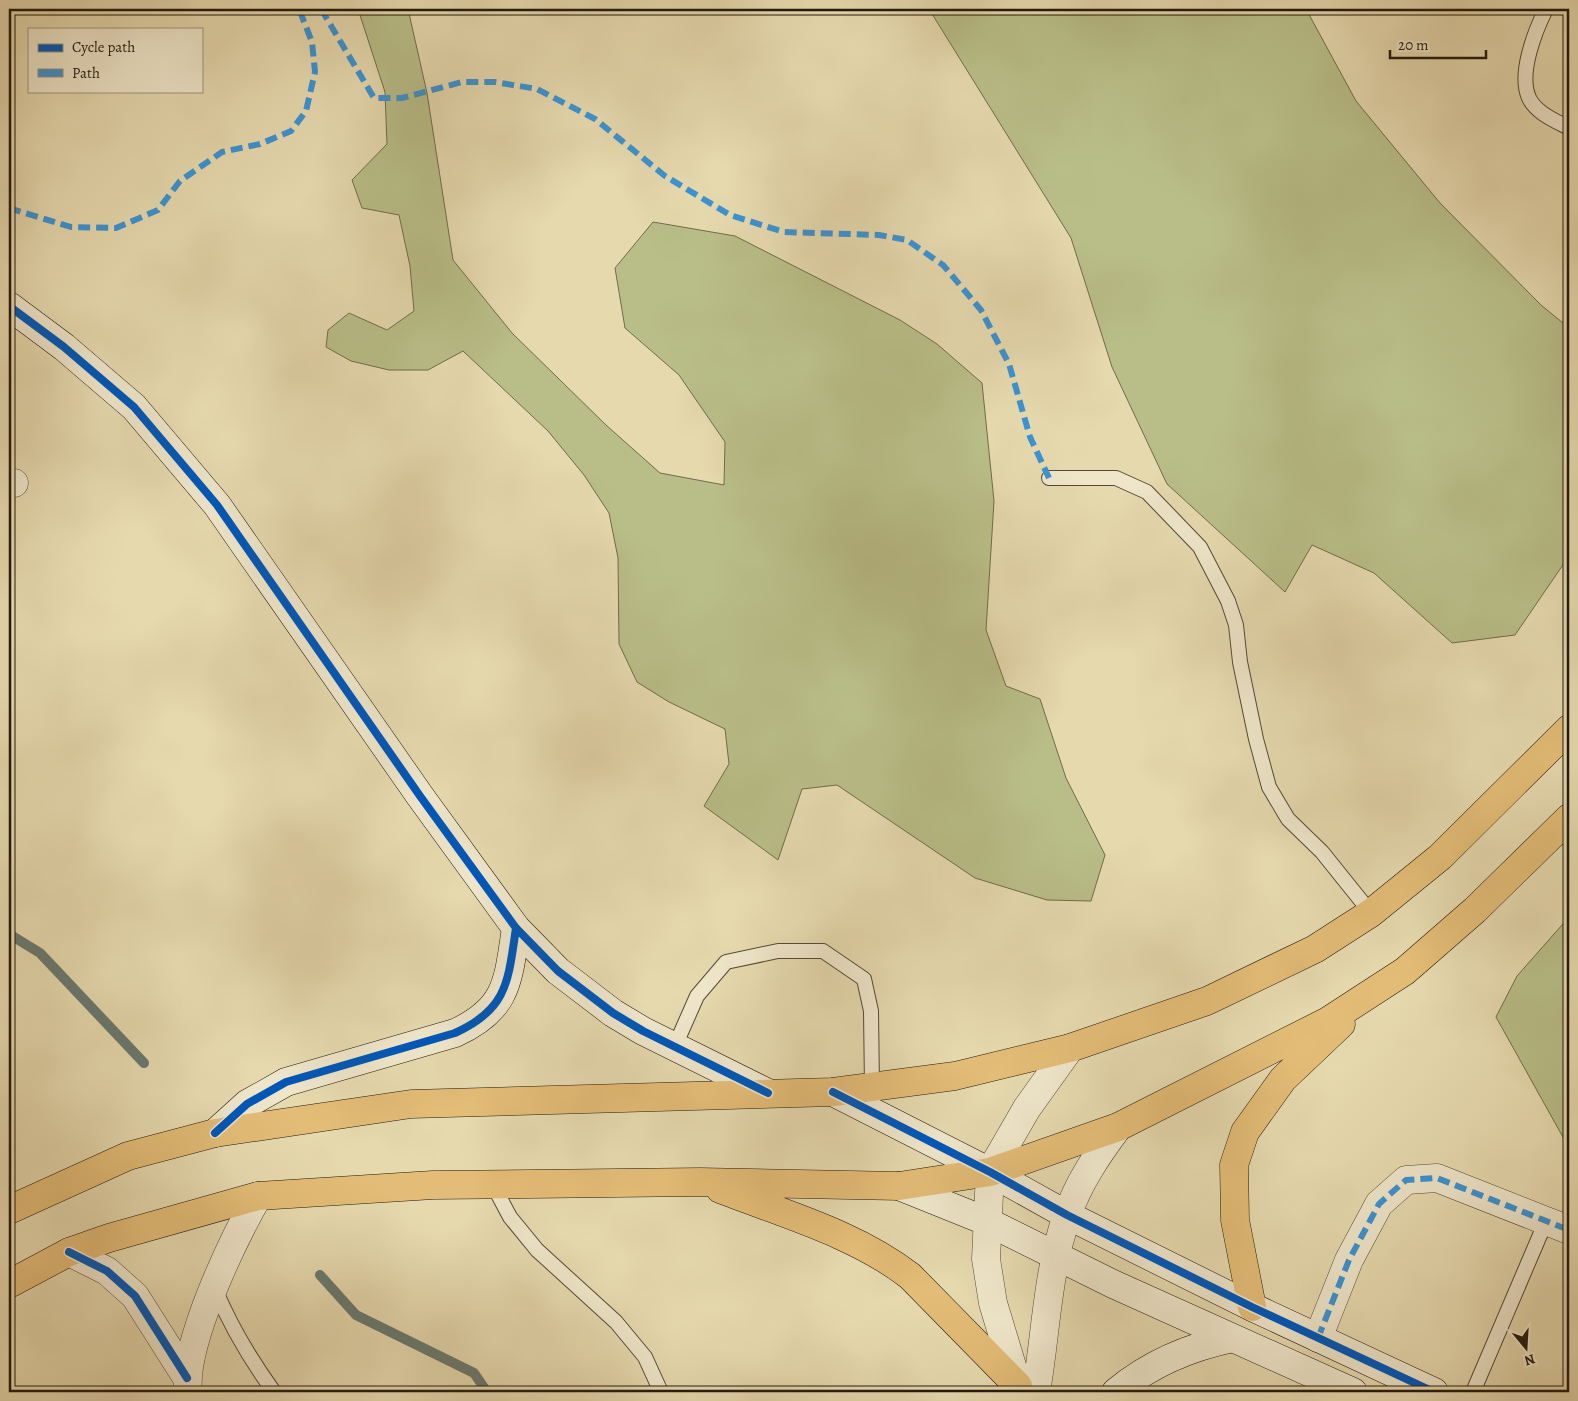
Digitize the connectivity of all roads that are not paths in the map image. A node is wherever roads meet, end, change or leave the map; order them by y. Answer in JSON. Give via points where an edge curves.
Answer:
{"nodes":[{"id":1,"x":1546,"y":9,"type":"edge"},
{"id":2,"x":1569,"y":128,"type":"edge"},
{"id":3,"x":9,"y":306,"type":"edge"},
{"id":4,"x":1049,"y":478,"type":"dead end"},
{"id":5,"x":1569,"y":729,"type":"edge"},
{"id":6,"x":1569,"y":818,"type":"edge"},
{"id":7,"x":1371,"y":913,"type":"junction"},
{"id":8,"x":516,"y":928,"type":"junction"},
{"id":9,"x":1372,"y":994,"type":"junction"},
{"id":10,"x":675,"y":1046,"type":"junction"},
{"id":11,"x":1070,"y":1048,"type":"junction"},
{"id":12,"x":872,"y":1088,"type":"junction"},
{"id":13,"x":833,"y":1092,"type":"junction"},
{"id":14,"x":768,"y":1093,"type":"junction"},
{"id":15,"x":1118,"y":1127,"type":"junction"},
{"id":16,"x":215,"y":1133,"type":"junction"},
{"id":17,"x":990,"y":1172,"type":"junction"},
{"id":18,"x":700,"y":1182,"type":"junction"},
{"id":19,"x":493,"y":1184,"type":"junction"},
{"id":20,"x":899,"y":1186,"type":"junction"},
{"id":21,"x":258,"y":1196,"type":"junction"},
{"id":22,"x":9,"y":1210,"type":"edge"},
{"id":23,"x":1067,"y":1215,"type":"junction"},
{"id":24,"x":986,"y":1222,"type":"junction"},
{"id":25,"x":1558,"y":1226,"type":"edge"},
{"id":26,"x":69,"y":1252,"type":"junction"},
{"id":27,"x":1057,"y":1256,"type":"junction"},
{"id":28,"x":9,"y":1284,"type":"edge"},
{"id":29,"x":214,"y":1288,"type":"junction"},
{"id":30,"x":1252,"y":1307,"type":"junction"},
{"id":31,"x":1233,"y":1338,"type":"junction"},
{"id":32,"x":1318,"y":1338,"type":"junction"},
{"id":33,"x":187,"y":1385,"type":"edge"},
{"id":34,"x":1026,"y":1390,"type":"edge"},
{"id":35,"x":274,"y":1392,"type":"edge"},
{"id":36,"x":661,"y":1392,"type":"edge"},
{"id":37,"x":1116,"y":1392,"type":"edge"},
{"id":38,"x":1352,"y":1392,"type":"edge"},
{"id":39,"x":1434,"y":1392,"type":"edge"},
{"id":40,"x":1472,"y":1392,"type":"edge"}],
"edges":[{"from":1,"to":2,"type":"lane","via":[[1533,35],[1526,78],[1529,99],[1546,116]]},
{"from":3,"to":8,"type":"street","via":[[134,406],[216,505]]},
{"from":4,"to":7,"type":"lane","via":[[1116,478],[1147,492],[1200,547],[1236,625],[1242,672],[1269,787],[1288,819],[1322,852]]},
{"from":5,"to":7,"type":"highway","via":[[1440,857]]},
{"from":6,"to":9,"type":"highway","via":[[1475,910],[1405,971]]},
{"from":7,"to":11,"type":"highway","via":[[1315,949],[1208,1000]]},
{"from":8,"to":10,"type":"street","via":[[558,971],[585,993],[613,1013]]},
{"from":8,"to":16,"type":"street","via":[[504,989],[488,1013],[473,1025],[286,1082],[248,1104]]},
{"from":9,"to":15,"type":"highway","via":[[1328,1021]]},
{"from":9,"to":30,"type":"highway","via":[[1283,1079],[1245,1132],[1234,1165],[1235,1220]]},
{"from":10,"to":12,"type":"lane","via":[[697,996],[726,962],[778,951],[823,951],[864,980],[871,1011]]},
{"from":10,"to":14,"type":"street"},
{"from":11,"to":12,"type":"highway","via":[[956,1076]]},
{"from":11,"to":17,"type":"street","via":[[1027,1108]]},
{"from":12,"to":13,"type":"highway"},
{"from":13,"to":14,"type":"highway"},
{"from":13,"to":17,"type":"street"},
{"from":14,"to":16,"type":"highway","via":[[411,1104]]},
{"from":15,"to":17,"type":"highway"},
{"from":15,"to":23,"type":"street","via":[[1094,1159]]},
{"from":16,"to":22,"type":"highway","via":[[128,1156]]},
{"from":17,"to":20,"type":"highway"},
{"from":17,"to":23,"type":"street"},
{"from":17,"to":24,"type":"street"},
{"from":18,"to":19,"type":"highway"},
{"from":18,"to":20,"type":"highway"},
{"from":18,"to":34,"type":"highway","via":[[802,1220],[894,1263]]},
{"from":19,"to":21,"type":"highway"},
{"from":19,"to":36,"type":"lane","via":[[510,1217],[538,1250],[628,1336],[645,1358]]},
{"from":20,"to":24,"type":"street"},
{"from":21,"to":26,"type":"highway"},
{"from":21,"to":29,"type":"street","via":[[235,1237]]},
{"from":23,"to":27,"type":"street"},
{"from":23,"to":30,"type":"street"},
{"from":24,"to":27,"type":"street"},
{"from":24,"to":34,"type":"street","via":[[986,1259],[992,1303]]},
{"from":25,"to":32,"type":"street","via":[[1437,1178],[1406,1180],[1379,1204],[1349,1260]]},
{"from":25,"to":40,"type":"lane"},
{"from":26,"to":28,"type":"highway"},
{"from":26,"to":33,"type":"street","via":[[107,1271],[135,1296]]},
{"from":27,"to":31,"type":"street"},
{"from":27,"to":34,"type":"street"},
{"from":29,"to":33,"type":"street","via":[[200,1327]]},
{"from":29,"to":35,"type":"lane","via":[[247,1355]]},
{"from":30,"to":32,"type":"street"},
{"from":31,"to":37,"type":"street","via":[[1180,1353],[1155,1365]]},
{"from":31,"to":38,"type":"street"},
{"from":32,"to":39,"type":"street"}]}
